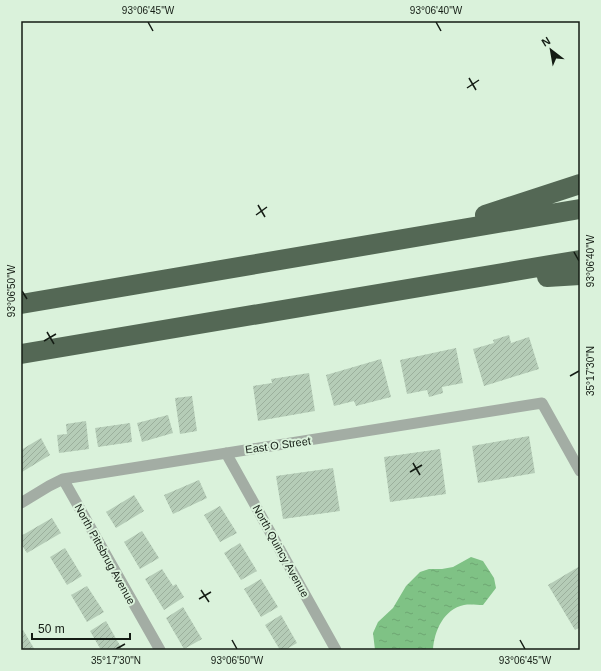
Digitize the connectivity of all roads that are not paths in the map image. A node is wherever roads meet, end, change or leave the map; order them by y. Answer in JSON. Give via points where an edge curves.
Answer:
{"nodes":[{"id":1,"x":580,"y":184,"type":"edge"},
{"id":2,"x":580,"y":209,"type":"edge"},
{"id":3,"x":422,"y":236,"type":"junction"},
{"id":4,"x":580,"y":260,"type":"edge"},
{"id":5,"x":580,"y":275,"type":"edge"},
{"id":6,"x":440,"y":284,"type":"junction"},
{"id":7,"x":21,"y":304,"type":"edge"},
{"id":8,"x":21,"y":354,"type":"edge"},
{"id":9,"x":226,"y":453,"type":"junction"},
{"id":10,"x":580,"y":471,"type":"edge"},
{"id":11,"x":63,"y":479,"type":"junction"},
{"id":12,"x":21,"y":503,"type":"edge"},
{"id":13,"x":160,"y":650,"type":"edge"},
{"id":14,"x":336,"y":650,"type":"edge"}],
"edges":[{"from":1,"to":3,"type":"highway"},
{"from":2,"to":3,"type":"highway"},
{"from":3,"to":7,"type":"highway"},
{"from":4,"to":6,"type":"highway"},
{"from":5,"to":6,"type":"highway"},
{"from":6,"to":8,"type":"highway"},
{"from":9,"to":10,"type":"street","name":"East O Street","via":[[542,403]]},
{"from":9,"to":11,"type":"street","name":"East O Street"},
{"from":9,"to":14,"type":"street","name":"North Quincy Avenue"},
{"from":11,"to":12,"type":"street","name":"East O Street"},
{"from":11,"to":13,"type":"street","name":"North Pittsbrug Avenue"}]}
